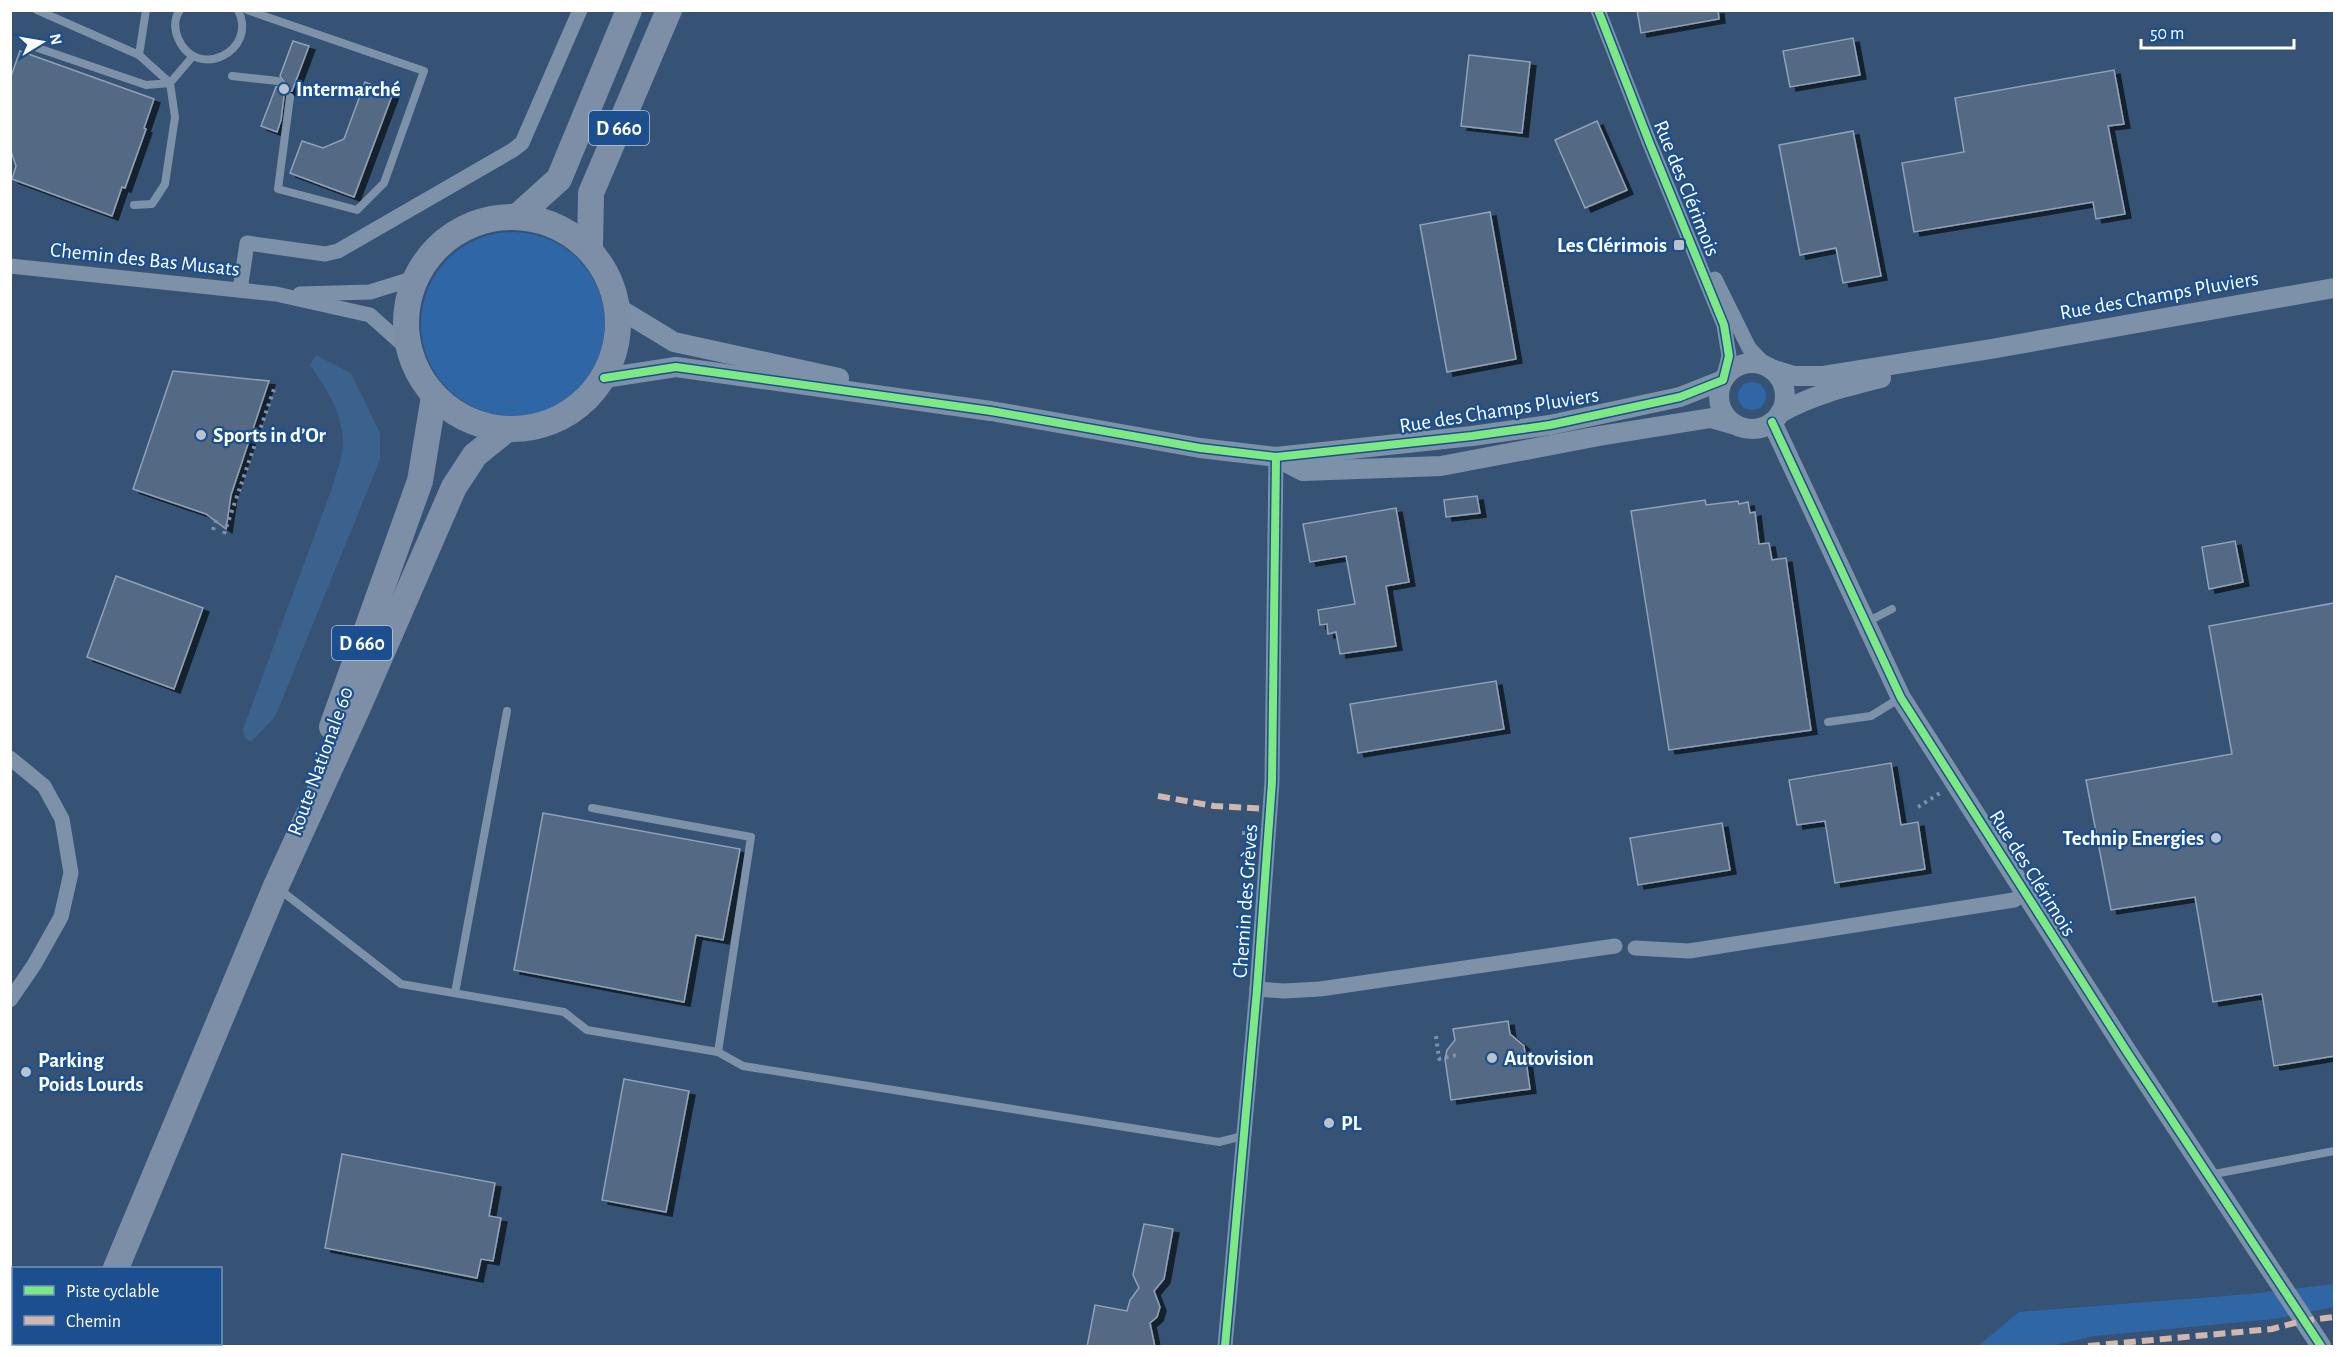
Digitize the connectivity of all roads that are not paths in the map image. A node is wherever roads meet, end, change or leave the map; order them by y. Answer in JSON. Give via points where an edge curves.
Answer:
{"nodes":[{"id":1,"x":38,"y":10,"type":"edge"},
{"id":2,"x":146,"y":10,"type":"edge"},
{"id":3,"x":180,"y":10,"type":"edge"},
{"id":4,"x":580,"y":10,"type":"edge"},
{"id":5,"x":628,"y":10,"type":"edge"},
{"id":6,"x":669,"y":10,"type":"edge"},
{"id":7,"x":1598,"y":10,"type":"edge"},
{"id":8,"x":243,"y":11,"type":"edge"},
{"id":9,"x":29,"y":45,"type":"dead end"},
{"id":10,"x":140,"y":55,"type":"junction"},
{"id":11,"x":193,"y":56,"type":"junction"},
{"id":12,"x":232,"y":75,"type":"dead end"},
{"id":13,"x":278,"y":81,"type":"dead end"},
{"id":14,"x":170,"y":83,"type":"junction"},
{"id":15,"x":290,"y":97,"type":"dead end"},
{"id":16,"x":1650,"y":144,"type":"junction"},
{"id":17,"x":134,"y":205,"type":"dead end"},
{"id":18,"x":518,"y":216,"type":"junction"},
{"id":19,"x":590,"y":249,"type":"junction"},
{"id":20,"x":10,"y":266,"type":"edge"},
{"id":21,"x":415,"y":278,"type":"junction"},
{"id":22,"x":2334,"y":288,"type":"edge"},
{"id":23,"x":240,"y":290,"type":"junction"},
{"id":24,"x":276,"y":294,"type":"junction"},
{"id":25,"x":618,"y":308,"type":"junction"},
{"id":26,"x":1991,"y":349,"type":"junction"},
{"id":27,"x":409,"y":350,"type":"junction"},
{"id":28,"x":1768,"y":367,"type":"junction"},
{"id":29,"x":604,"y":378,"type":"junction"},
{"id":30,"x":1723,"y":380,"type":"junction"},
{"id":31,"x":434,"y":396,"type":"junction"},
{"id":32,"x":991,"y":411,"type":"junction"},
{"id":33,"x":1776,"y":418,"type":"junction"},
{"id":34,"x":1736,"y":425,"type":"junction"},
{"id":35,"x":506,"y":430,"type":"junction"},
{"id":36,"x":1276,"y":457,"type":"junction"},
{"id":37,"x":1892,"y":609,"type":"dead end"},
{"id":38,"x":1865,"y":623,"type":"junction"},
{"id":39,"x":1901,"y":698,"type":"junction"},
{"id":40,"x":507,"y":711,"type":"dead end"},
{"id":41,"x":1828,"y":722,"type":"dead end"},
{"id":42,"x":10,"y":758,"type":"edge"},
{"id":43,"x":592,"y":808,"type":"dead end"},
{"id":44,"x":276,"y":886,"type":"junction"},
{"id":45,"x":2024,"y":893,"type":"junction"},
{"id":46,"x":1615,"y":946,"type":"dead end"},
{"id":47,"x":1635,"y":948,"type":"dead end"},
{"id":48,"x":1257,"y":989,"type":"junction"},
{"id":49,"x":455,"y":993,"type":"junction"},
{"id":50,"x":10,"y":1000,"type":"edge"},
{"id":51,"x":718,"y":1052,"type":"junction"},
{"id":52,"x":1243,"y":1136,"type":"junction"},
{"id":53,"x":2334,"y":1151,"type":"edge"},
{"id":54,"x":2207,"y":1175,"type":"junction"},
{"id":55,"x":117,"y":1267,"type":"edge"},
{"id":56,"x":1225,"y":1347,"type":"edge"},
{"id":57,"x":2321,"y":1347,"type":"edge"}],
"edges":[{"from":1,"to":10,"type":"lane"},
{"from":2,"to":10,"type":"lane"},
{"from":3,"to":11,"type":"lane","via":[[175,31],[181,46]]},
{"from":4,"to":23,"type":"street","via":[[522,143],[338,251],[325,254],[247,243]]},
{"from":5,"to":18,"type":"main road","number":"D 660","via":[[559,179]]},
{"from":6,"to":19,"type":"main road","number":"D 660","via":[[591,193]]},
{"from":7,"to":16,"type":"street","name":"Rue des Clérimois"},
{"from":8,"to":11,"type":"lane","via":[[240,38],[234,48],[209,60]]},
{"from":8,"to":15,"type":"lane","via":[[424,71],[384,183],[357,210],[278,189]]},
{"from":9,"to":14,"type":"lane","via":[[146,85]]},
{"from":10,"to":14,"type":"lane"},
{"from":11,"to":14,"type":"lane"},
{"from":12,"to":13,"type":"lane"},
{"from":14,"to":17,"type":"lane","via":[[175,117],[165,184],[152,204]]},
{"from":16,"to":28,"type":"street","name":"Rue des Clérimois","via":[[1749,348]]},
{"from":16,"to":30,"type":"street","name":"Rue des Clérimois","via":[[1724,325],[1729,356]]},
{"from":18,"to":19,"type":"main road","via":[[557,226]]},
{"from":18,"to":21,"type":"main road","via":[[477,222],[440,244]]},
{"from":19,"to":25,"type":"main road","via":[[608,276]]},
{"from":20,"to":23,"type":"street","name":"Chemin des Bas Musats"},
{"from":21,"to":24,"type":"street","name":"Chemin des Bas Musats","via":[[370,292]]},
{"from":21,"to":27,"type":"main road","via":[[406,314]]},
{"from":22,"to":26,"type":"street","name":"Rue des Champs Pluviers"},
{"from":23,"to":24,"type":"street","name":"Chemin des Bas Musats"},
{"from":24,"to":27,"type":"street","name":"Chemin des Bas Musats","via":[[370,315]]},
{"from":25,"to":29,"type":"main road","via":[[617,344]]},
{"from":25,"to":32,"type":"street","via":[[674,342]]},
{"from":26,"to":28,"type":"street","name":"Rue des Champs Pluviers","via":[[1822,376],[1794,376]]},
{"from":26,"to":33,"type":"street","name":"Rue des Champs Pluviers","via":[[1825,392]]},
{"from":27,"to":31,"type":"main road","via":[[418,375]]},
{"from":28,"to":30,"type":"street","via":[[1757,363],[1738,366]]},
{"from":28,"to":33,"type":"street","via":[[1783,385],[1785,394]]},
{"from":29,"to":32,"type":"street","via":[[676,367]]},
{"from":29,"to":35,"type":"main road","via":[[578,407],[544,425]]},
{"from":30,"to":34,"type":"street","via":[[1720,401],[1723,411]]},
{"from":30,"to":36,"type":"street","name":"Rue des Champs Pluviers","via":[[1680,397],[1550,425]]},
{"from":31,"to":35,"type":"main road","via":[[467,420]]},
{"from":31,"to":44,"type":"main road","name":"Route Nationale 60","number":"D 660","via":[[420,481]]},
{"from":32,"to":36,"type":"street","via":[[1200,448]]},
{"from":33,"to":34,"type":"street","via":[[1754,429]]},
{"from":33,"to":38,"type":"street","name":"Rue des Clérimois"},
{"from":34,"to":36,"type":"street","name":"Rue des Champs Pluviers","via":[[1711,418],[1441,466],[1303,471]]},
{"from":35,"to":44,"type":"main road","name":"Route Nationale 60","number":"D 660","via":[[475,455],[454,487]]},
{"from":36,"to":48,"type":"street","name":"Chemin des Grèves","via":[[1272,782]]},
{"from":37,"to":38,"type":"lane"},
{"from":38,"to":39,"type":"street","name":"Rue des Clérimois"},
{"from":39,"to":41,"type":"lane","via":[[1871,716]]},
{"from":39,"to":45,"type":"street","name":"Rue des Clérimois"},
{"from":40,"to":49,"type":"lane"},
{"from":42,"to":50,"type":"street","via":[[44,786],[62,819],[71,873],[61,917]]},
{"from":43,"to":51,"type":"lane","via":[[752,837]]},
{"from":44,"to":49,"type":"lane","via":[[401,984]]},
{"from":44,"to":55,"type":"main road","name":"Route Nationale 60","number":"D 660"},
{"from":45,"to":47,"type":"street","via":[[2014,900],[1689,951]]},
{"from":45,"to":54,"type":"street","name":"Rue des Clérimois"},
{"from":46,"to":48,"type":"street","via":[[1320,989]]},
{"from":48,"to":52,"type":"street","name":"Chemin des Grèves"},
{"from":49,"to":51,"type":"lane","via":[[564,1012],[587,1030]]},
{"from":51,"to":52,"type":"lane","via":[[743,1066],[1219,1142]]},
{"from":52,"to":56,"type":"street","name":"Chemin des Grèves"},
{"from":53,"to":54,"type":"lane"},
{"from":54,"to":57,"type":"street","name":"Rue des Clérimois"}]}
